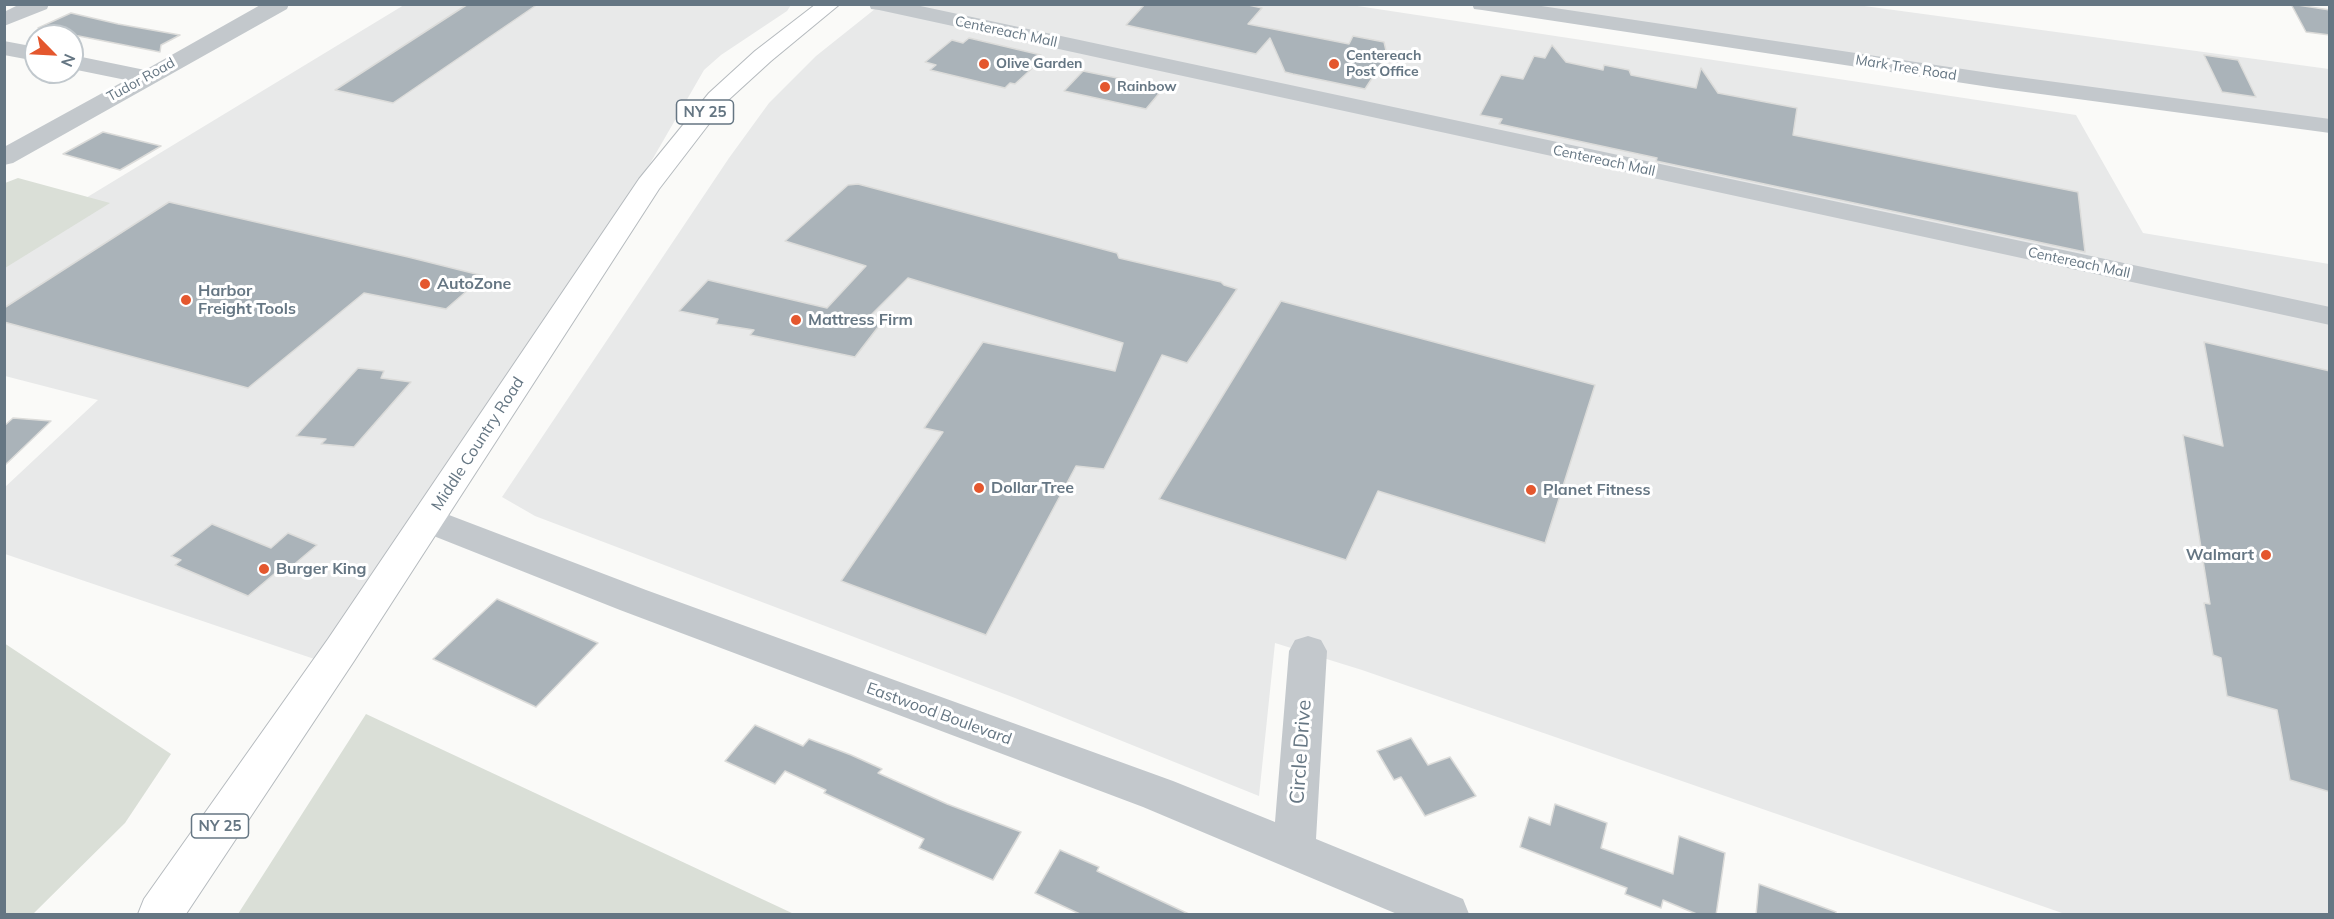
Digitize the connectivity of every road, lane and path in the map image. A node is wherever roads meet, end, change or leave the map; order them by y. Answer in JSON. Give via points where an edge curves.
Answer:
{"nodes":[{"id":1,"x":39,"y":4,"type":"edge"},
{"id":2,"x":279,"y":4,"type":"edge"},
{"id":3,"x":830,"y":4,"type":"edge"},
{"id":4,"x":879,"y":4,"type":"edge"},
{"id":5,"x":1482,"y":4,"type":"edge"},
{"id":6,"x":4,"y":20,"type":"edge"},
{"id":7,"x":4,"y":48,"type":"edge"},
{"id":8,"x":24,"y":52,"type":"edge"},
{"id":9,"x":84,"y":64,"type":"edge"},
{"id":10,"x":147,"y":77,"type":"junction"},
{"id":11,"x":2330,"y":126,"type":"edge"},
{"id":12,"x":4,"y":158,"type":"edge"},
{"id":13,"x":2330,"y":316,"type":"edge"},
{"id":14,"x":428,"y":520,"type":"junction"},
{"id":15,"x":1308,"y":651,"type":"dead end"},
{"id":16,"x":1294,"y":852,"type":"junction"},
{"id":17,"x":160,"y":915,"type":"edge"},
{"id":18,"x":1447,"y":915,"type":"edge"}],
"edges":[{"from":1,"to":6,"type":"street"},
{"from":2,"to":10,"type":"street","name":"Tudor Road"},
{"from":3,"to":14,"type":"main road","name":"Middle Country Road","number":"NY 25","via":[[717,98],[648,185]]},
{"from":4,"to":13,"type":"street","name":"Centereach Mall"},
{"from":5,"to":11,"type":"street","name":"Mark Tree Road","via":[[2007,83]]},
{"from":7,"to":8,"type":"street"},
{"from":9,"to":10,"type":"street"},
{"from":10,"to":12,"type":"street","name":"Tudor Road"},
{"from":14,"to":16,"type":"street","name":"Eastwood Boulevard","via":[[1158,795]]},
{"from":14,"to":17,"type":"main road","name":"Middle Country Road","number":"NY 25"},
{"from":15,"to":16,"type":"street","name":"Circle Drive"},
{"from":16,"to":18,"type":"street","name":"Eastwood Boulevard"}]}
